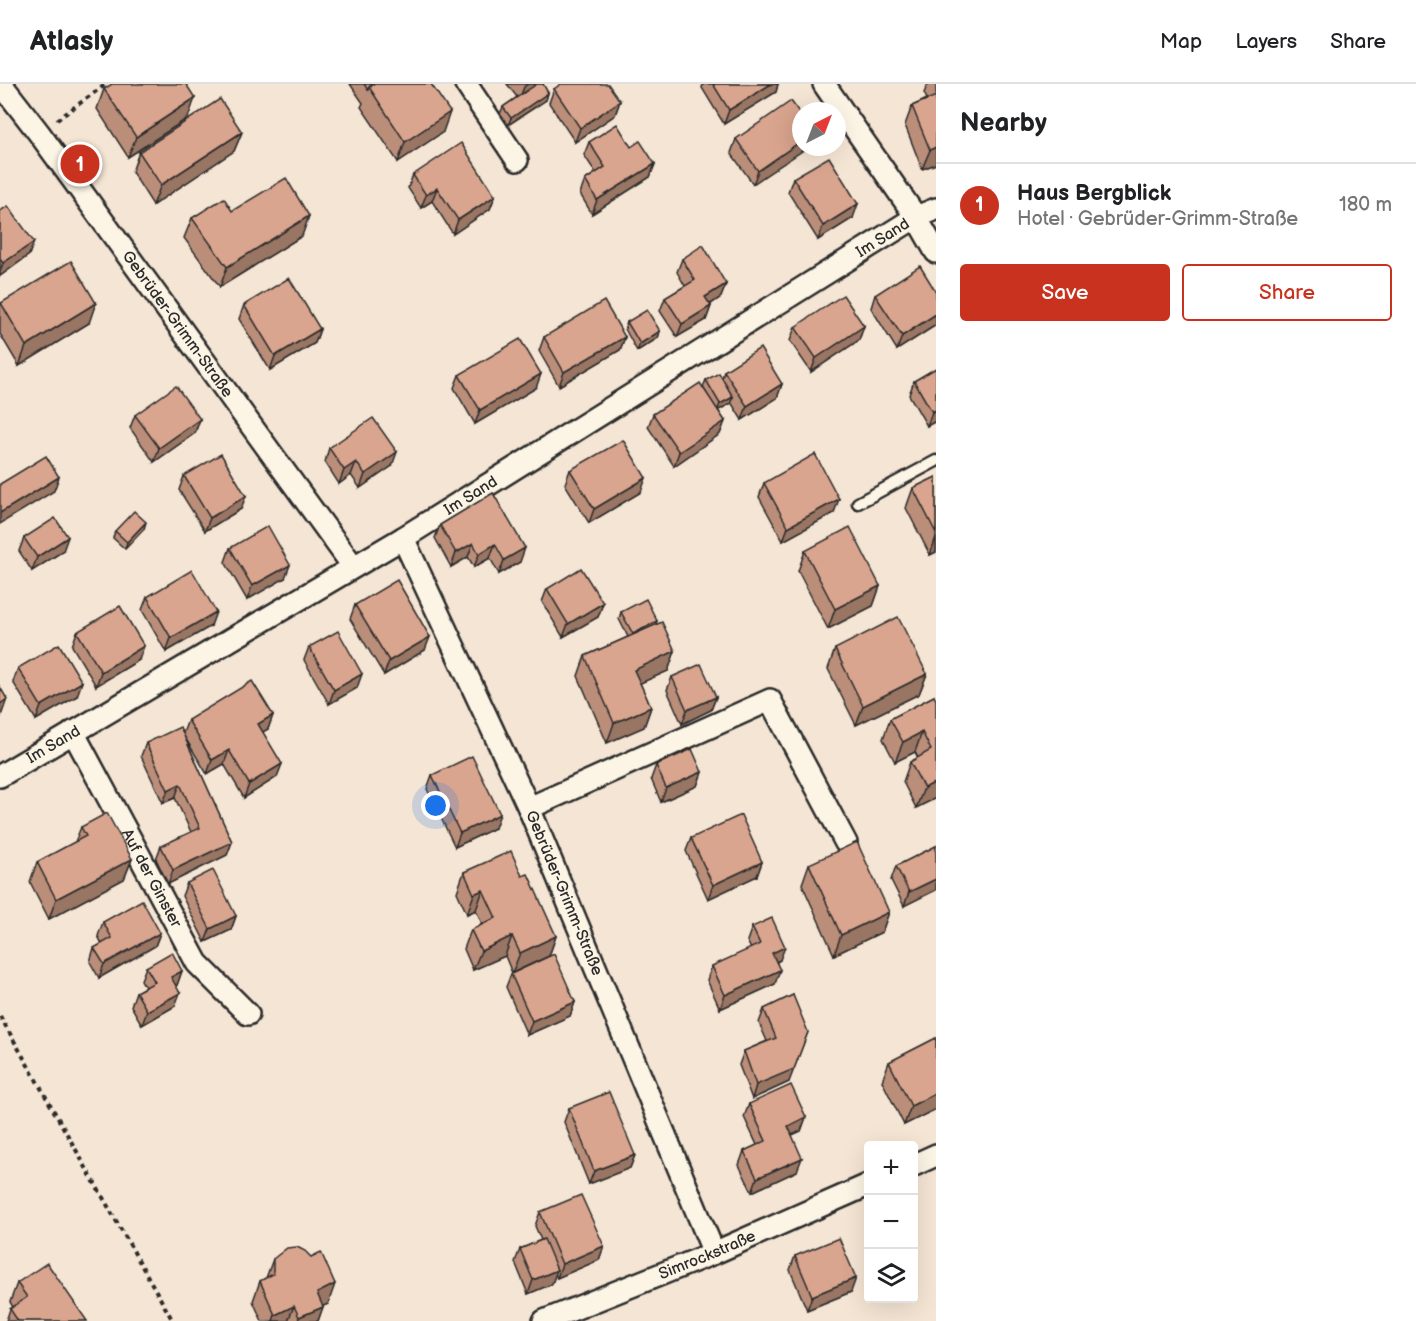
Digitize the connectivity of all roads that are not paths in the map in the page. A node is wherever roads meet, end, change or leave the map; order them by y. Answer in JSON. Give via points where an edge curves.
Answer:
{"nodes":[{"id":1,"x":1,"y":84,"type":"edge"},
{"id":2,"x":466,"y":84,"type":"edge"},
{"id":3,"x":825,"y":84,"type":"edge"},
{"id":4,"x":517,"y":159,"type":"dead end"},
{"id":5,"x":936,"y":209,"type":"edge"},
{"id":6,"x":916,"y":216,"type":"junction"},
{"id":7,"x":936,"y":252,"type":"edge"},
{"id":8,"x":936,"y":461,"type":"edge"},
{"id":9,"x":858,"y":503,"type":"dead end"},
{"id":10,"x":403,"y":538,"type":"junction"},
{"id":11,"x":353,"y":566,"type":"junction"},
{"id":12,"x":73,"y":732,"type":"junction"},
{"id":13,"x":0,"y":776,"type":"edge"},
{"id":14,"x":529,"y":808,"type":"junction"},
{"id":15,"x":846,"y":843,"type":"dead end"},
{"id":16,"x":248,"y":1014,"type":"dead end"},
{"id":17,"x":936,"y":1155,"type":"edge"},
{"id":18,"x":918,"y":1163,"type":"edge"},
{"id":19,"x":864,"y":1187,"type":"edge"},
{"id":20,"x":714,"y":1253,"type":"junction"},
{"id":21,"x":544,"y":1321,"type":"edge"}],
"edges":[{"from":1,"to":11,"type":"street","name":"Gebrüder-Grimm-Straße"},
{"from":2,"to":4,"type":"street"},
{"from":3,"to":6,"type":"street"},
{"from":5,"to":6,"type":"street","name":"Im Sand"},
{"from":6,"to":7,"type":"street"},
{"from":6,"to":10,"type":"street","name":"Im Sand"},
{"from":8,"to":9,"type":"lane"},
{"from":10,"to":11,"type":"street","name":"Im Sand"},
{"from":10,"to":14,"type":"street","name":"Gebrüder-Grimm-Straße"},
{"from":11,"to":12,"type":"street","name":"Im Sand"},
{"from":12,"to":13,"type":"street","name":"Im Sand"},
{"from":12,"to":16,"type":"street","name":"Auf der Ginster","via":[[197,963]]},
{"from":14,"to":15,"type":"street","via":[[770,700]]},
{"from":14,"to":20,"type":"street","name":"Gebrüder-Grimm-Straße"},
{"from":17,"to":18,"type":"street"},
{"from":19,"to":20,"type":"street","name":"Simrockstraße"},
{"from":20,"to":21,"type":"street","name":"Simrockstraße"}]}
